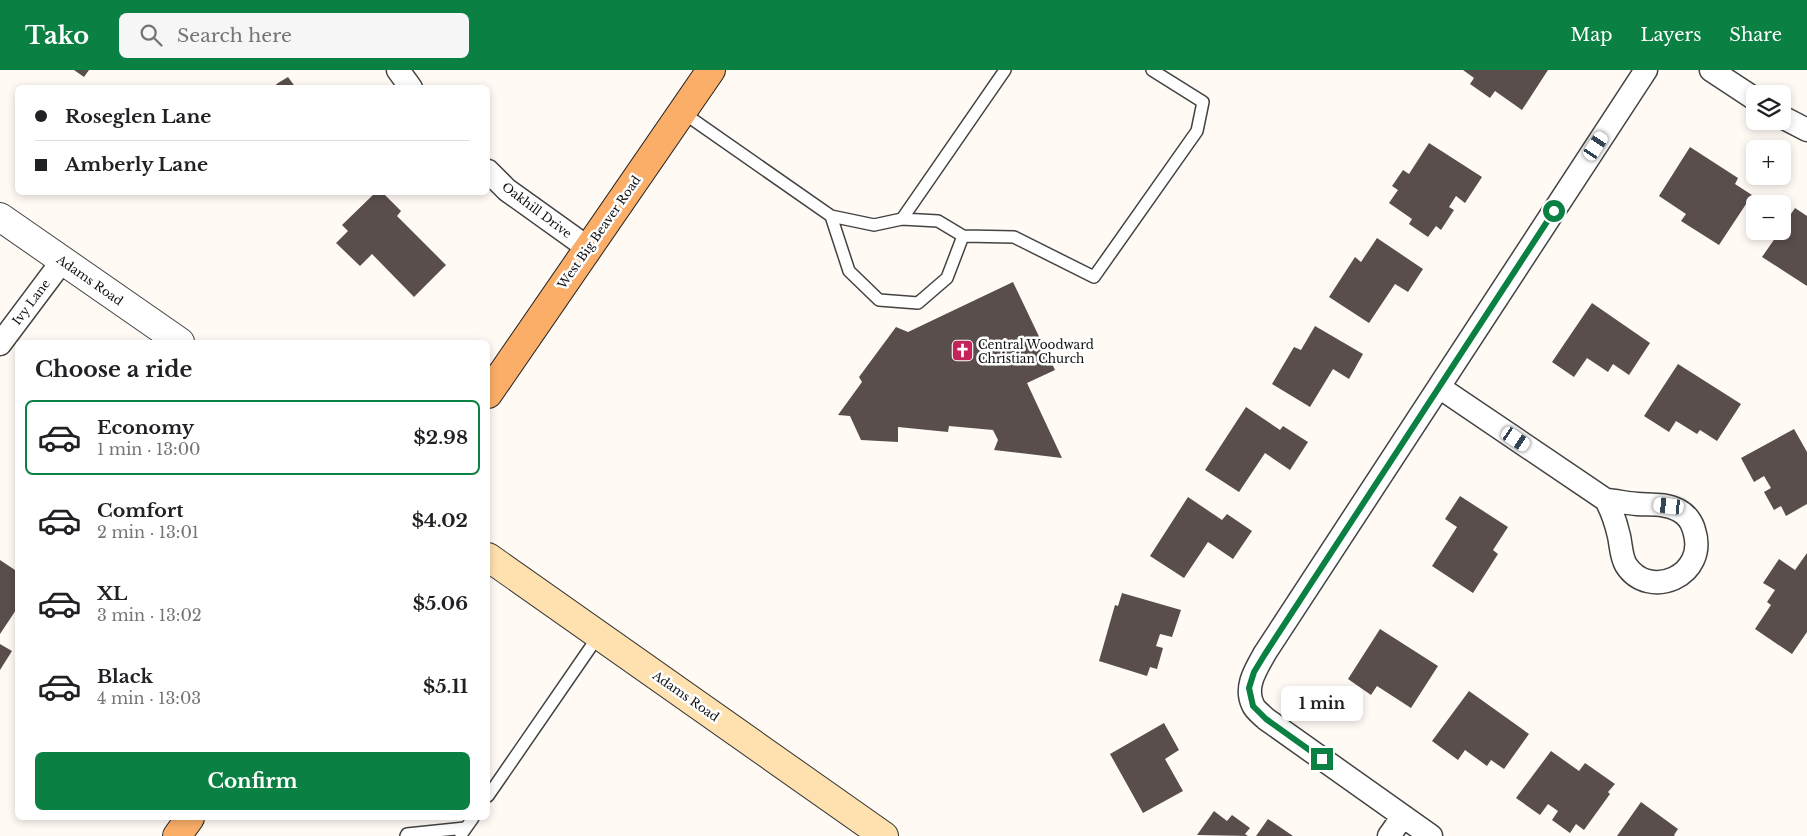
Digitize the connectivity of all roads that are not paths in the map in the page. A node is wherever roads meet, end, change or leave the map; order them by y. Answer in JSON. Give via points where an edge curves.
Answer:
{"nodes":[{"id":1,"x":398,"y":70,"type":"edge"},
{"id":2,"x":711,"y":70,"type":"edge"},
{"id":3,"x":1004,"y":70,"type":"edge"},
{"id":4,"x":1152,"y":70,"type":"edge"},
{"id":5,"x":1646,"y":70,"type":"edge"},
{"id":6,"x":1711,"y":70,"type":"edge"},
{"id":7,"x":409,"y":85,"type":"edge"},
{"id":8,"x":1746,"y":93,"type":"edge"},
{"id":9,"x":682,"y":112,"type":"junction"},
{"id":10,"x":1791,"y":121,"type":"edge"},
{"id":11,"x":1807,"y":130,"type":"edge"},
{"id":12,"x":490,"y":173,"type":"edge"},
{"id":13,"x":831,"y":216,"type":"junction"},
{"id":14,"x":0,"y":217,"type":"edge"},
{"id":15,"x":902,"y":219,"type":"junction"},
{"id":16,"x":963,"y":236,"type":"junction"},
{"id":17,"x":588,"y":248,"type":"junction"},
{"id":18,"x":63,"y":260,"type":"junction"},
{"id":19,"x":177,"y":340,"type":"edge"},
{"id":20,"x":0,"y":344,"type":"edge"},
{"id":21,"x":1439,"y":387,"type":"junction"},
{"id":22,"x":490,"y":391,"type":"edge"},
{"id":23,"x":1606,"y":500,"type":"dead end"},
{"id":24,"x":490,"y":558,"type":"edge"},
{"id":25,"x":599,"y":635,"type":"junction"},
{"id":26,"x":490,"y":793,"type":"edge"},
{"id":27,"x":1403,"y":816,"type":"junction"},
{"id":28,"x":189,"y":820,"type":"edge"},
{"id":29,"x":472,"y":820,"type":"edge"},
{"id":30,"x":463,"y":832,"type":"edge"},
{"id":31,"x":177,"y":836,"type":"edge"},
{"id":32,"x":406,"y":836,"type":"edge"},
{"id":33,"x":884,"y":836,"type":"edge"},
{"id":34,"x":1389,"y":836,"type":"edge"},
{"id":35,"x":1431,"y":836,"type":"edge"}],
"edges":[{"from":1,"to":7,"type":"street"},
{"from":2,"to":9,"type":"main road","name":"West Big Beaver Road"},
{"from":3,"to":15,"type":"lane"},
{"from":4,"to":16,"type":"lane","via":[[1203,102],[1197,131],[1094,277],[1014,237]]},
{"from":5,"to":21,"type":"street"},
{"from":6,"to":8,"type":"street"},
{"from":9,"to":13,"type":"lane"},
{"from":9,"to":17,"type":"main road","name":"West Big Beaver Road"},
{"from":10,"to":11,"type":"street"},
{"from":12,"to":17,"type":"street","name":"Oakhill Drive","via":[[507,190]]},
{"from":13,"to":15,"type":"lane","via":[[874,226]]},
{"from":13,"to":16,"type":"lane","via":[[849,271],[879,300],[918,303],[947,278]]},
{"from":14,"to":18,"type":"street","name":"Adams Road"},
{"from":15,"to":16,"type":"lane","via":[[938,222]]},
{"from":17,"to":22,"type":"main road","name":"West Big Beaver Road"},
{"from":18,"to":19,"type":"street","name":"Adams Road"},
{"from":18,"to":20,"type":"street","name":"Ivy Lane"},
{"from":21,"to":23,"type":"street"},
{"from":21,"to":27,"type":"street","via":[[1265,654],[1249,688],[1253,706],[1266,719]]},
{"from":24,"to":25,"type":"main road","name":"Adams Road"},
{"from":25,"to":26,"type":"lane"},
{"from":25,"to":33,"type":"main road","name":"Adams Road"},
{"from":27,"to":34,"type":"street"},
{"from":27,"to":35,"type":"street"},
{"from":28,"to":31,"type":"main road"},
{"from":29,"to":30,"type":"lane"},
{"from":30,"to":32,"type":"lane"}]}
